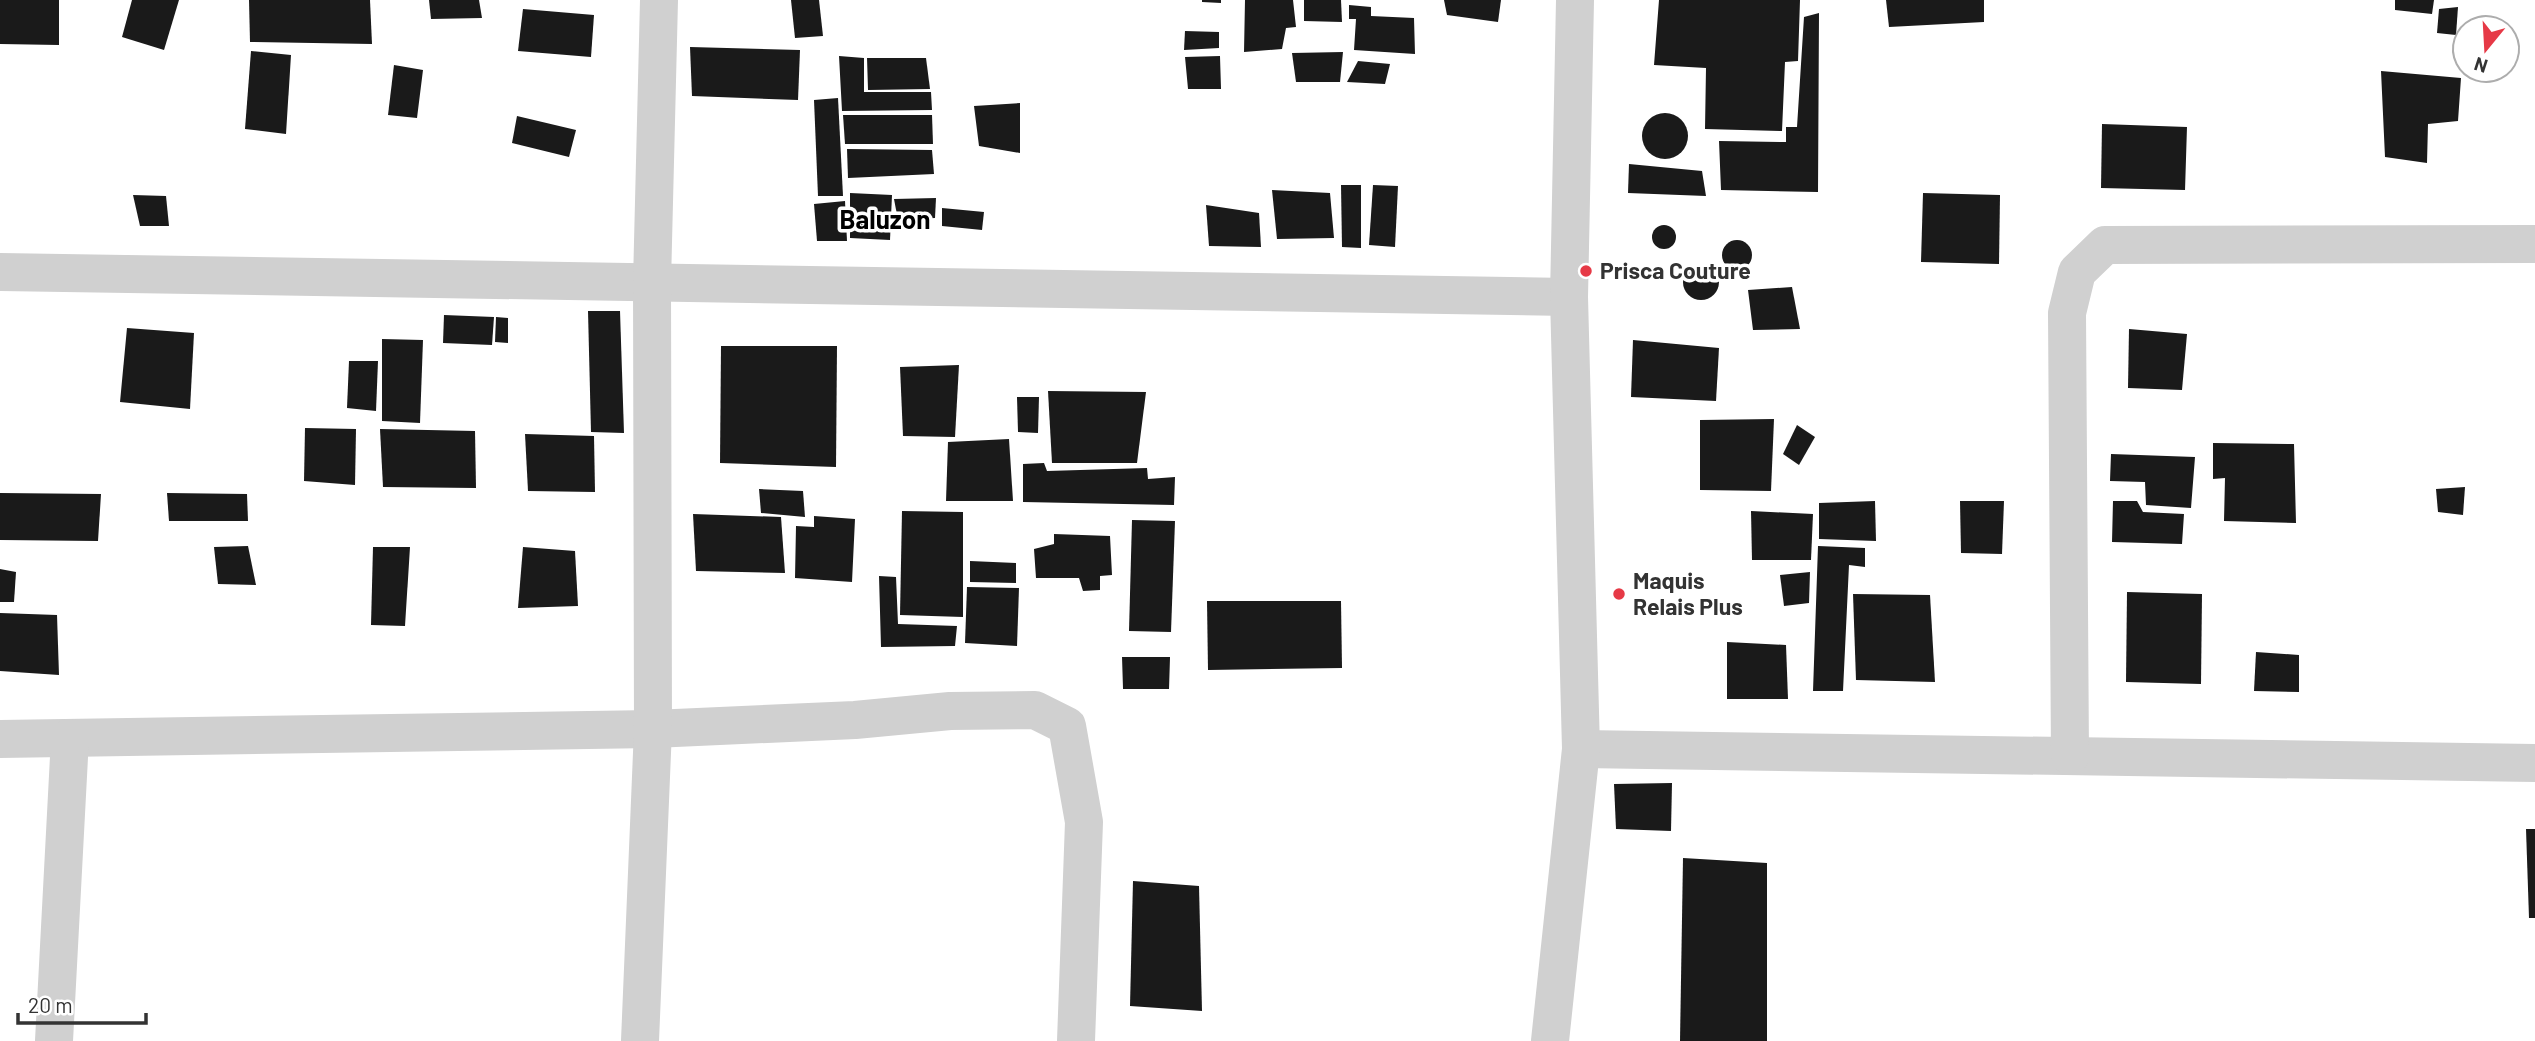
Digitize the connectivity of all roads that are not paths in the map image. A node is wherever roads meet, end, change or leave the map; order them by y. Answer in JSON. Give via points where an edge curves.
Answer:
{"nodes":[{"id":1,"x":659,"y":0,"type":"edge"},
{"id":2,"x":1575,"y":0,"type":"edge"},
{"id":3,"x":2535,"y":244,"type":"edge"},
{"id":4,"x":0,"y":272,"type":"edge"},
{"id":5,"x":652,"y":283,"type":"junction"},
{"id":6,"x":1569,"y":298,"type":"junction"},
{"id":7,"x":653,"y":729,"type":"junction"},
{"id":8,"x":69,"y":738,"type":"junction"},
{"id":9,"x":0,"y":739,"type":"edge"},
{"id":10,"x":1581,"y":749,"type":"junction"},
{"id":11,"x":2070,"y":756,"type":"junction"},
{"id":12,"x":2535,"y":763,"type":"edge"},
{"id":13,"x":54,"y":1041,"type":"edge"},
{"id":14,"x":640,"y":1041,"type":"edge"},
{"id":15,"x":1076,"y":1041,"type":"edge"},
{"id":16,"x":1550,"y":1041,"type":"edge"}],
"edges":[{"from":1,"to":5,"type":"street"},
{"from":2,"to":6,"type":"street"},
{"from":3,"to":11,"type":"street","via":[[2105,245],[2077,272],[2067,313]]},
{"from":4,"to":5,"type":"street"},
{"from":5,"to":6,"type":"street"},
{"from":5,"to":7,"type":"street"},
{"from":6,"to":10,"type":"street"},
{"from":7,"to":8,"type":"street"},
{"from":7,"to":14,"type":"street"},
{"from":7,"to":15,"type":"street","via":[[1035,710],[1067,726],[1084,822]]},
{"from":8,"to":9,"type":"street"},
{"from":8,"to":13,"type":"street"},
{"from":10,"to":11,"type":"street"},
{"from":10,"to":16,"type":"street"},
{"from":11,"to":12,"type":"street"}]}
